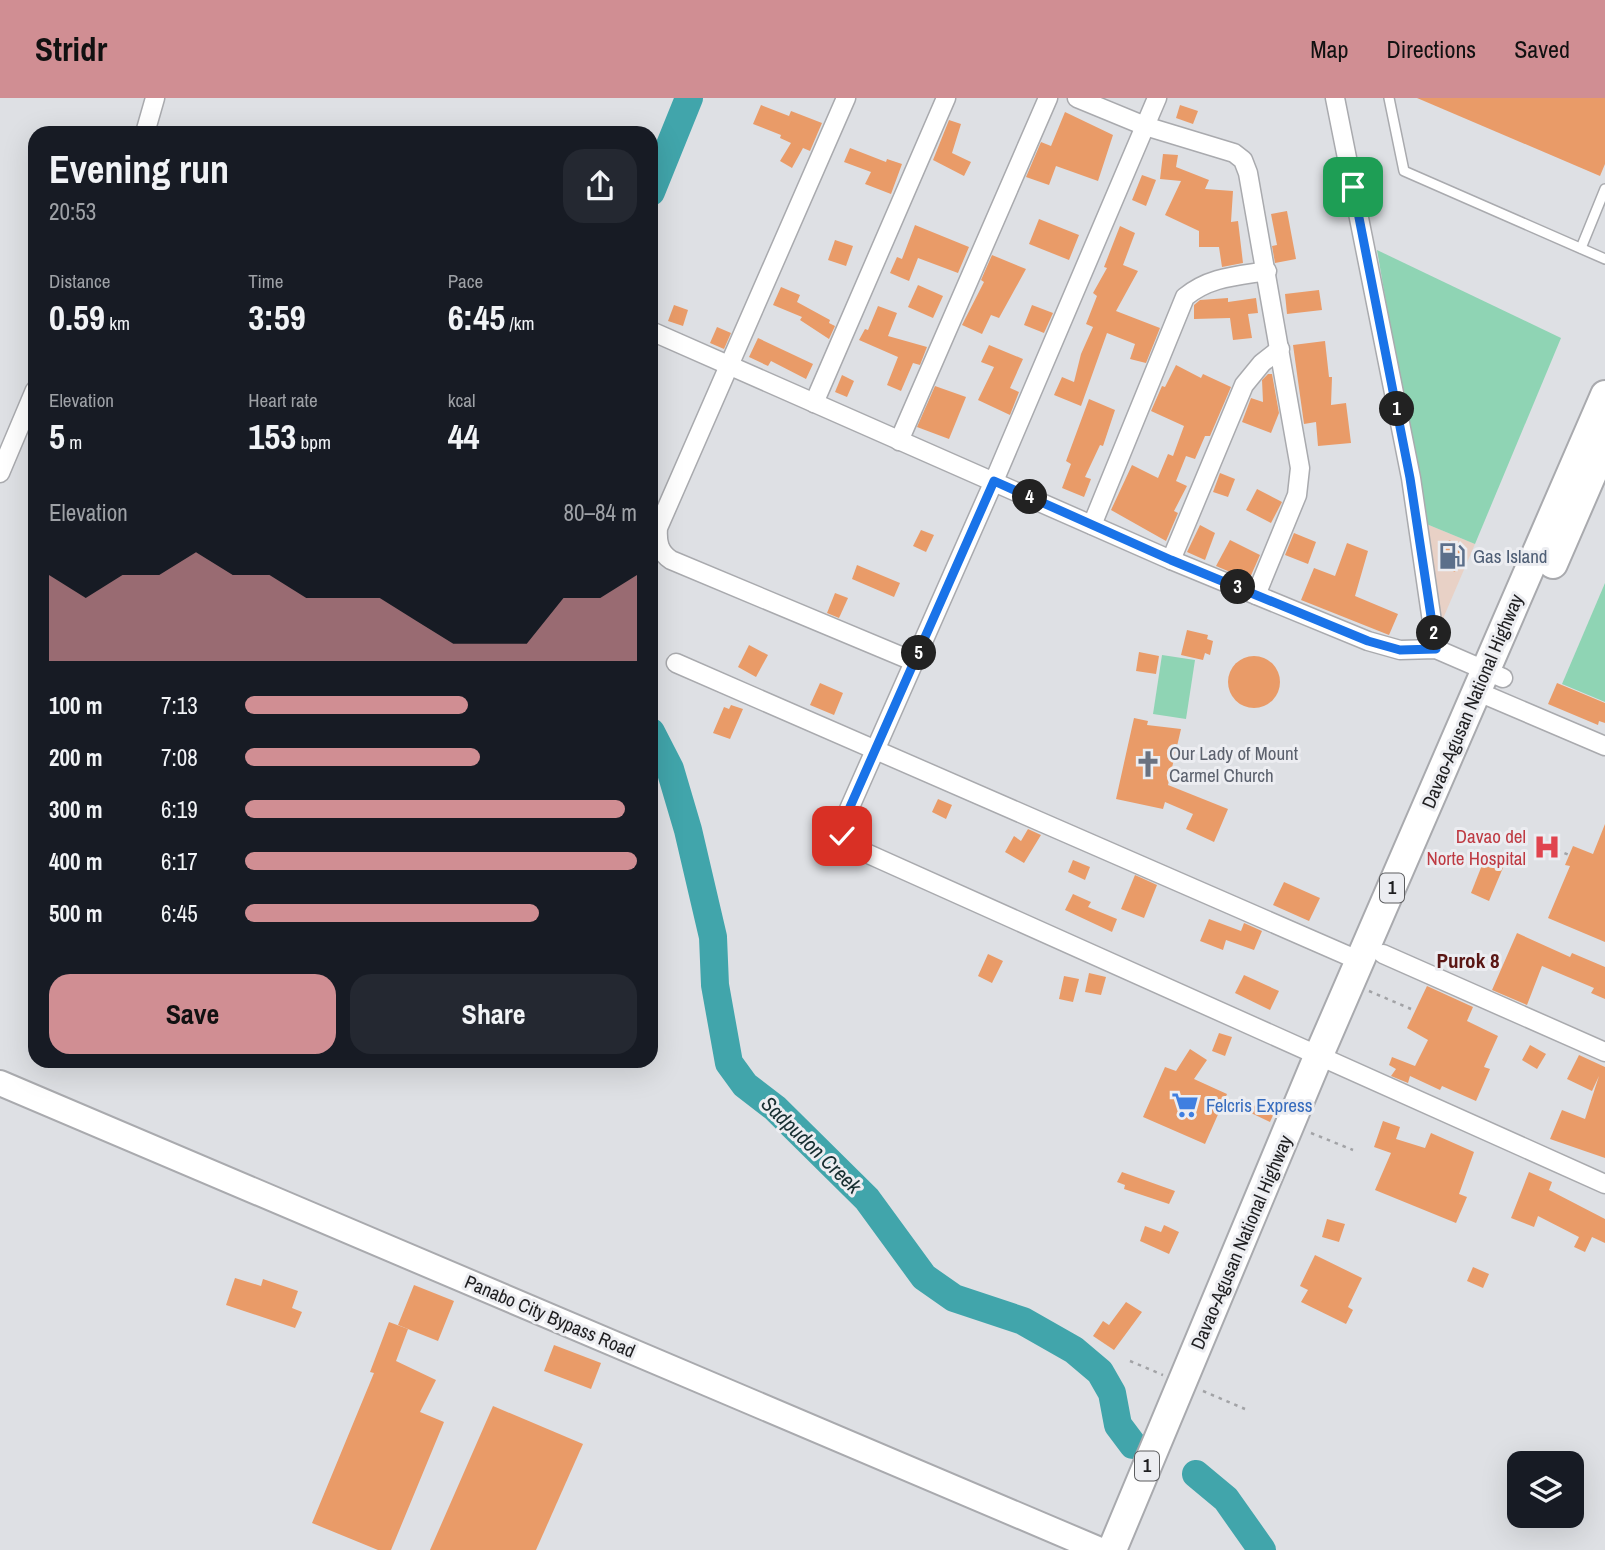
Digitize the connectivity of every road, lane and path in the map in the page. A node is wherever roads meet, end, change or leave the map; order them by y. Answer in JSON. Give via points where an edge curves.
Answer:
{"nodes":[{"id":1,"x":155,"y":98,"type":"edge"},
{"id":2,"x":846,"y":98,"type":"edge"},
{"id":3,"x":946,"y":98,"type":"edge"},
{"id":4,"x":1048,"y":98,"type":"edge"},
{"id":5,"x":1077,"y":98,"type":"edge"},
{"id":6,"x":1157,"y":98,"type":"edge"},
{"id":7,"x":1335,"y":98,"type":"edge"},
{"id":8,"x":1389,"y":98,"type":"edge"},
{"id":9,"x":147,"y":126,"type":"edge"},
{"id":10,"x":1145,"y":126,"type":"junction"},
{"id":11,"x":1605,"y":189,"type":"edge"},
{"id":12,"x":1581,"y":248,"type":"junction"},
{"id":13,"x":1605,"y":259,"type":"edge"},
{"id":14,"x":1267,"y":271,"type":"junction"},
{"id":15,"x":658,"y":334,"type":"edge"},
{"id":16,"x":1280,"y":349,"type":"junction"},
{"id":17,"x":731,"y":367,"type":"junction"},
{"id":18,"x":1605,"y":395,"type":"edge"},
{"id":19,"x":814,"y":403,"type":"junction"},
{"id":20,"x":28,"y":407,"type":"edge"},
{"id":21,"x":899,"y":441,"type":"junction"},
{"id":22,"x":1595,"y":452,"type":"edge"},
{"id":23,"x":0,"y":473,"type":"edge"},
{"id":24,"x":994,"y":481,"type":"junction"},
{"id":25,"x":1092,"y":525,"type":"junction"},
{"id":26,"x":658,"y":528,"type":"edge"},
{"id":27,"x":658,"y":541,"type":"edge"},
{"id":28,"x":1171,"y":560,"type":"junction"},
{"id":29,"x":1256,"y":595,"type":"junction"},
{"id":30,"x":1436,"y":649,"type":"junction"},
{"id":31,"x":676,"y":663,"type":"dead end"},
{"id":32,"x":915,"y":663,"type":"junction"},
{"id":33,"x":1490,"y":685,"type":"junction"},
{"id":34,"x":1605,"y":746,"type":"edge"},
{"id":35,"x":876,"y":750,"type":"junction"},
{"id":36,"x":1541,"y":843,"type":"dead end"},
{"id":37,"x":1569,"y":855,"type":"dead end"},
{"id":38,"x":1371,"y":958,"type":"junction"},
{"id":39,"x":1367,"y":990,"type":"junction"},
{"id":40,"x":1411,"y":1009,"type":"dead end"},
{"id":41,"x":1605,"y":1052,"type":"edge"},
{"id":42,"x":1327,"y":1061,"type":"junction"},
{"id":43,"x":0,"y":1083,"type":"edge"},
{"id":44,"x":1308,"y":1131,"type":"junction"},
{"id":45,"x":1353,"y":1150,"type":"dead end"},
{"id":46,"x":1288,"y":1154,"type":"junction"},
{"id":47,"x":1605,"y":1184,"type":"edge"},
{"id":48,"x":1130,"y":1361,"type":"dead end"},
{"id":49,"x":1190,"y":1386,"type":"junction"},
{"id":50,"x":1245,"y":1409,"type":"dead end"},
{"id":51,"x":1100,"y":1550,"type":"edge"},
{"id":52,"x":1112,"y":1550,"type":"edge"},
{"id":53,"x":1131,"y":1550,"type":"edge"}],
"edges":[{"from":1,"to":9,"type":"street"},
{"from":2,"to":17,"type":"street"},
{"from":3,"to":19,"type":"street"},
{"from":4,"to":21,"type":"street"},
{"from":5,"to":10,"type":"street"},
{"from":6,"to":10,"type":"street"},
{"from":7,"to":30,"type":"street","via":[[1410,478]]},
{"from":8,"to":12,"type":"lane","via":[[1404,171]]},
{"from":10,"to":14,"type":"street","via":[[1216,146],[1243,160]]},
{"from":10,"to":24,"type":"street"},
{"from":11,"to":12,"type":"lane"},
{"from":12,"to":13,"type":"lane"},
{"from":14,"to":16,"type":"street"},
{"from":14,"to":25,"type":"street","via":[[1214,279],[1185,297]]},
{"from":15,"to":17,"type":"street"},
{"from":16,"to":28,"type":"street","via":[[1244,385]]},
{"from":16,"to":29,"type":"street","via":[[1299,455],[1299,482]]},
{"from":17,"to":19,"type":"street"},
{"from":17,"to":26,"type":"street"},
{"from":18,"to":22,"type":"highway","name":"Davao-Agusan National Highway","number":"1"},
{"from":19,"to":21,"type":"street"},
{"from":20,"to":23,"type":"street"},
{"from":21,"to":24,"type":"street"},
{"from":22,"to":33,"type":"highway","name":"Davao-Agusan National Highway","number":"1"},
{"from":24,"to":25,"type":"street"},
{"from":24,"to":32,"type":"street"},
{"from":25,"to":28,"type":"street"},
{"from":27,"to":32,"type":"street","via":[[664,555]]},
{"from":28,"to":29,"type":"street"},
{"from":29,"to":30,"type":"street","via":[[1384,647]]},
{"from":30,"to":33,"type":"street"},
{"from":31,"to":35,"type":"street"},
{"from":32,"to":35,"type":"street"},
{"from":33,"to":34,"type":"street"},
{"from":33,"to":38,"type":"highway","name":"Davao-Agusan National Highway","number":"1"},
{"from":35,"to":38,"type":"street"},
{"from":35,"to":42,"type":"street","via":[[846,816],[842,836],[846,844]]},
{"from":36,"to":37,"type":"path"},
{"from":38,"to":39,"type":"highway","name":"Davao-Agusan National Highway","number":"1"},
{"from":38,"to":41,"type":"street"},
{"from":38,"to":42,"type":"highway","name":"Davao-Agusan National Highway","number":"1"},
{"from":39,"to":40,"type":"path"},
{"from":39,"to":42,"type":"highway","name":"Davao-Agusan National Highway","number":"1"},
{"from":42,"to":44,"type":"highway","name":"Davao-Agusan National Highway","number":"1"},
{"from":42,"to":46,"type":"highway","name":"Davao-Agusan National Highway","number":"1"},
{"from":42,"to":47,"type":"street"},
{"from":43,"to":51,"type":"main road","name":"Panabo City Bypass Road"},
{"from":44,"to":45,"type":"path"},
{"from":44,"to":46,"type":"highway","name":"Davao-Agusan National Highway","number":"1"},
{"from":46,"to":49,"type":"highway","name":"Davao-Agusan National Highway","number":"1"},
{"from":48,"to":49,"type":"path"},
{"from":49,"to":50,"type":"path"},
{"from":49,"to":52,"type":"highway","name":"Davao-Agusan National Highway","number":"1"},
{"from":49,"to":53,"type":"highway","name":"Davao-Agusan National Highway","number":"1"}]}
